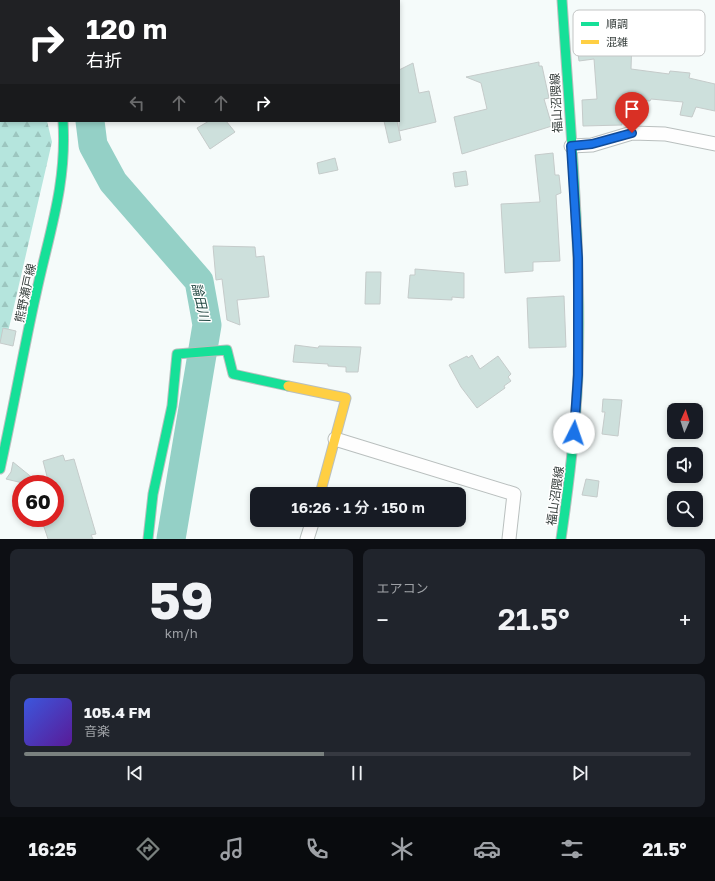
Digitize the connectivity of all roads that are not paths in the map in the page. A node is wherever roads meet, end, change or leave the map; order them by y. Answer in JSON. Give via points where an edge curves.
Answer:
{"nodes":[{"id":1,"x":562,"y":0,"type":"edge"},
{"id":2,"x":63,"y":122,"type":"edge"},
{"id":3,"x":715,"y":144,"type":"edge"},
{"id":4,"x":571,"y":146,"type":"junction"},
{"id":5,"x":335,"y":439,"type":"junction"},
{"id":6,"x":0,"y":469,"type":"edge"},
{"id":7,"x":322,"y":487,"type":"edge"},
{"id":8,"x":311,"y":527,"type":"edge"},
{"id":9,"x":148,"y":539,"type":"edge"},
{"id":10,"x":307,"y":539,"type":"edge"},
{"id":11,"x":509,"y":539,"type":"edge"},
{"id":12,"x":561,"y":539,"type":"edge"}],
"edges":[{"from":1,"to":4,"type":"main road","name":"福山沼隈線"},
{"from":2,"to":6,"type":"main road","name":"熊野瀬戸線","via":[[65,165],[60,200],[42,267]]},
{"from":3,"to":4,"type":"street","via":[[665,134],[632,133],[592,144]]},
{"from":4,"to":12,"type":"main road","name":"福山沼隈線","via":[[578,258],[578,375],[573,448]]},
{"from":5,"to":7,"type":"main road"},
{"from":5,"to":9,"type":"main road","via":[[346,398],[233,374],[227,350],[177,354],[172,406],[153,494]]},
{"from":5,"to":11,"type":"street","via":[[514,494]]},
{"from":8,"to":10,"type":"street"}]}
